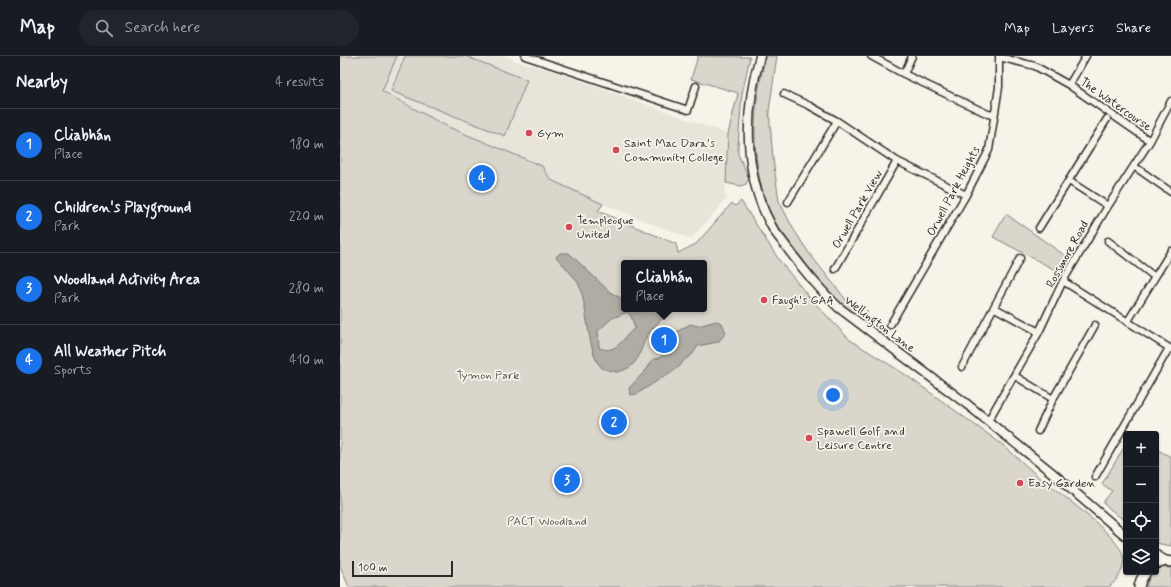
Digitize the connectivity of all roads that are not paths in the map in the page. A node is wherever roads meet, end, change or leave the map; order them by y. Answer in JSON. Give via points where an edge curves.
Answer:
{"nodes":[{"id":1,"x":525,"y":56,"type":"edge"},
{"id":2,"x":760,"y":56,"type":"edge"},
{"id":3,"x":871,"y":56,"type":"edge"},
{"id":4,"x":912,"y":56,"type":"edge"},
{"id":5,"x":999,"y":56,"type":"edge"},
{"id":6,"x":1086,"y":56,"type":"edge"},
{"id":7,"x":904,"y":74,"type":"junction"},
{"id":8,"x":1069,"y":85,"type":"junction"},
{"id":9,"x":696,"y":86,"type":"dead end"},
{"id":10,"x":784,"y":94,"type":"dead end"},
{"id":11,"x":1171,"y":102,"type":"edge"},
{"id":12,"x":994,"y":115,"type":"junction"},
{"id":13,"x":1107,"y":119,"type":"dead end"},
{"id":14,"x":837,"y":121,"type":"junction"},
{"id":15,"x":1150,"y":141,"type":"junction"},
{"id":16,"x":897,"y":161,"type":"junction"},
{"id":17,"x":1138,"y":169,"type":"dead end"},
{"id":18,"x":1069,"y":181,"type":"junction"},
{"id":19,"x":1171,"y":192,"type":"edge"},
{"id":20,"x":966,"y":194,"type":"junction"},
{"id":21,"x":788,"y":202,"type":"dead end"},
{"id":22,"x":1108,"y":206,"type":"junction"},
{"id":23,"x":1039,"y":228,"type":"dead end"},
{"id":24,"x":1108,"y":241,"type":"dead end"},
{"id":25,"x":1171,"y":251,"type":"edge"},
{"id":26,"x":1020,"y":258,"type":"dead end"},
{"id":27,"x":835,"y":269,"type":"dead end"},
{"id":28,"x":1155,"y":277,"type":"junction"},
{"id":29,"x":1063,"y":281,"type":"junction"},
{"id":30,"x":995,"y":308,"type":"junction"},
{"id":31,"x":1128,"y":321,"type":"junction"},
{"id":32,"x":890,"y":325,"type":"dead end"},
{"id":33,"x":1095,"y":326,"type":"dead end"},
{"id":34,"x":1039,"y":332,"type":"junction"},
{"id":35,"x":1170,"y":349,"type":"edge"},
{"id":36,"x":962,"y":367,"type":"dead end"},
{"id":37,"x":1015,"y":376,"type":"junction"},
{"id":38,"x":1053,"y":399,"type":"junction"},
{"id":39,"x":988,"y":422,"type":"junction"},
{"id":40,"x":1038,"y":431,"type":"dead end"},
{"id":41,"x":1095,"y":477,"type":"dead end"},
{"id":42,"x":1123,"y":533,"type":"edge"},
{"id":43,"x":1159,"y":557,"type":"edge"},
{"id":44,"x":1169,"y":562,"type":"edge"},
{"id":45,"x":1159,"y":564,"type":"edge"},
{"id":46,"x":1143,"y":577,"type":"edge"},
{"id":47,"x":1130,"y":587,"type":"edge"}],
"edges":[{"from":1,"to":9,"type":"street","via":[[688,110]]},
{"from":2,"to":39,"type":"street","name":"Wellington Lane","via":[[752,88],[749,145],[757,190],[771,225],[820,290],[838,307]]},
{"from":3,"to":7,"type":"street"},
{"from":4,"to":7,"type":"street"},
{"from":5,"to":8,"type":"street","name":"The Watercourse","via":[[1035,66]]},
{"from":5,"to":12,"type":"street","name":"Orwell Park Heights","via":[[999,87]]},
{"from":6,"to":8,"type":"street"},
{"from":7,"to":12,"type":"street"},
{"from":8,"to":15,"type":"street","name":"The Watercourse"},
{"from":10,"to":14,"type":"street"},
{"from":11,"to":15,"type":"street","name":"Rossmore Road"},
{"from":12,"to":20,"type":"street","name":"Orwell Park Heights","via":[[989,150]]},
{"from":13,"to":18,"type":"street"},
{"from":14,"to":16,"type":"street"},
{"from":14,"to":21,"type":"street"},
{"from":15,"to":22,"type":"street","name":"Rossmore Road"},
{"from":16,"to":20,"type":"street"},
{"from":16,"to":27,"type":"street","name":"Orwell Park View"},
{"from":17,"to":19,"type":"street"},
{"from":18,"to":22,"type":"street"},
{"from":18,"to":23,"type":"street"},
{"from":20,"to":32,"type":"street","name":"Orwell Park Heights"},
{"from":22,"to":29,"type":"street","name":"Rossmore Road"},
{"from":24,"to":28,"type":"street"},
{"from":25,"to":28,"type":"street"},
{"from":26,"to":30,"type":"street"},
{"from":28,"to":31,"type":"street"},
{"from":29,"to":31,"type":"street"},
{"from":29,"to":34,"type":"street","name":"Rossmore Road"},
{"from":30,"to":34,"type":"street"},
{"from":30,"to":36,"type":"street"},
{"from":31,"to":35,"type":"street"},
{"from":33,"to":38,"type":"street"},
{"from":34,"to":37,"type":"street","name":"Rossmore Road"},
{"from":35,"to":41,"type":"street"},
{"from":37,"to":38,"type":"street"},
{"from":37,"to":39,"type":"street","name":"Rossmore Road"},
{"from":38,"to":40,"type":"street"},
{"from":39,"to":42,"type":"street","name":"Wellington Lane"},
{"from":43,"to":44,"type":"street"},
{"from":44,"to":45,"type":"main road"},
{"from":46,"to":47,"type":"main road"}]}
